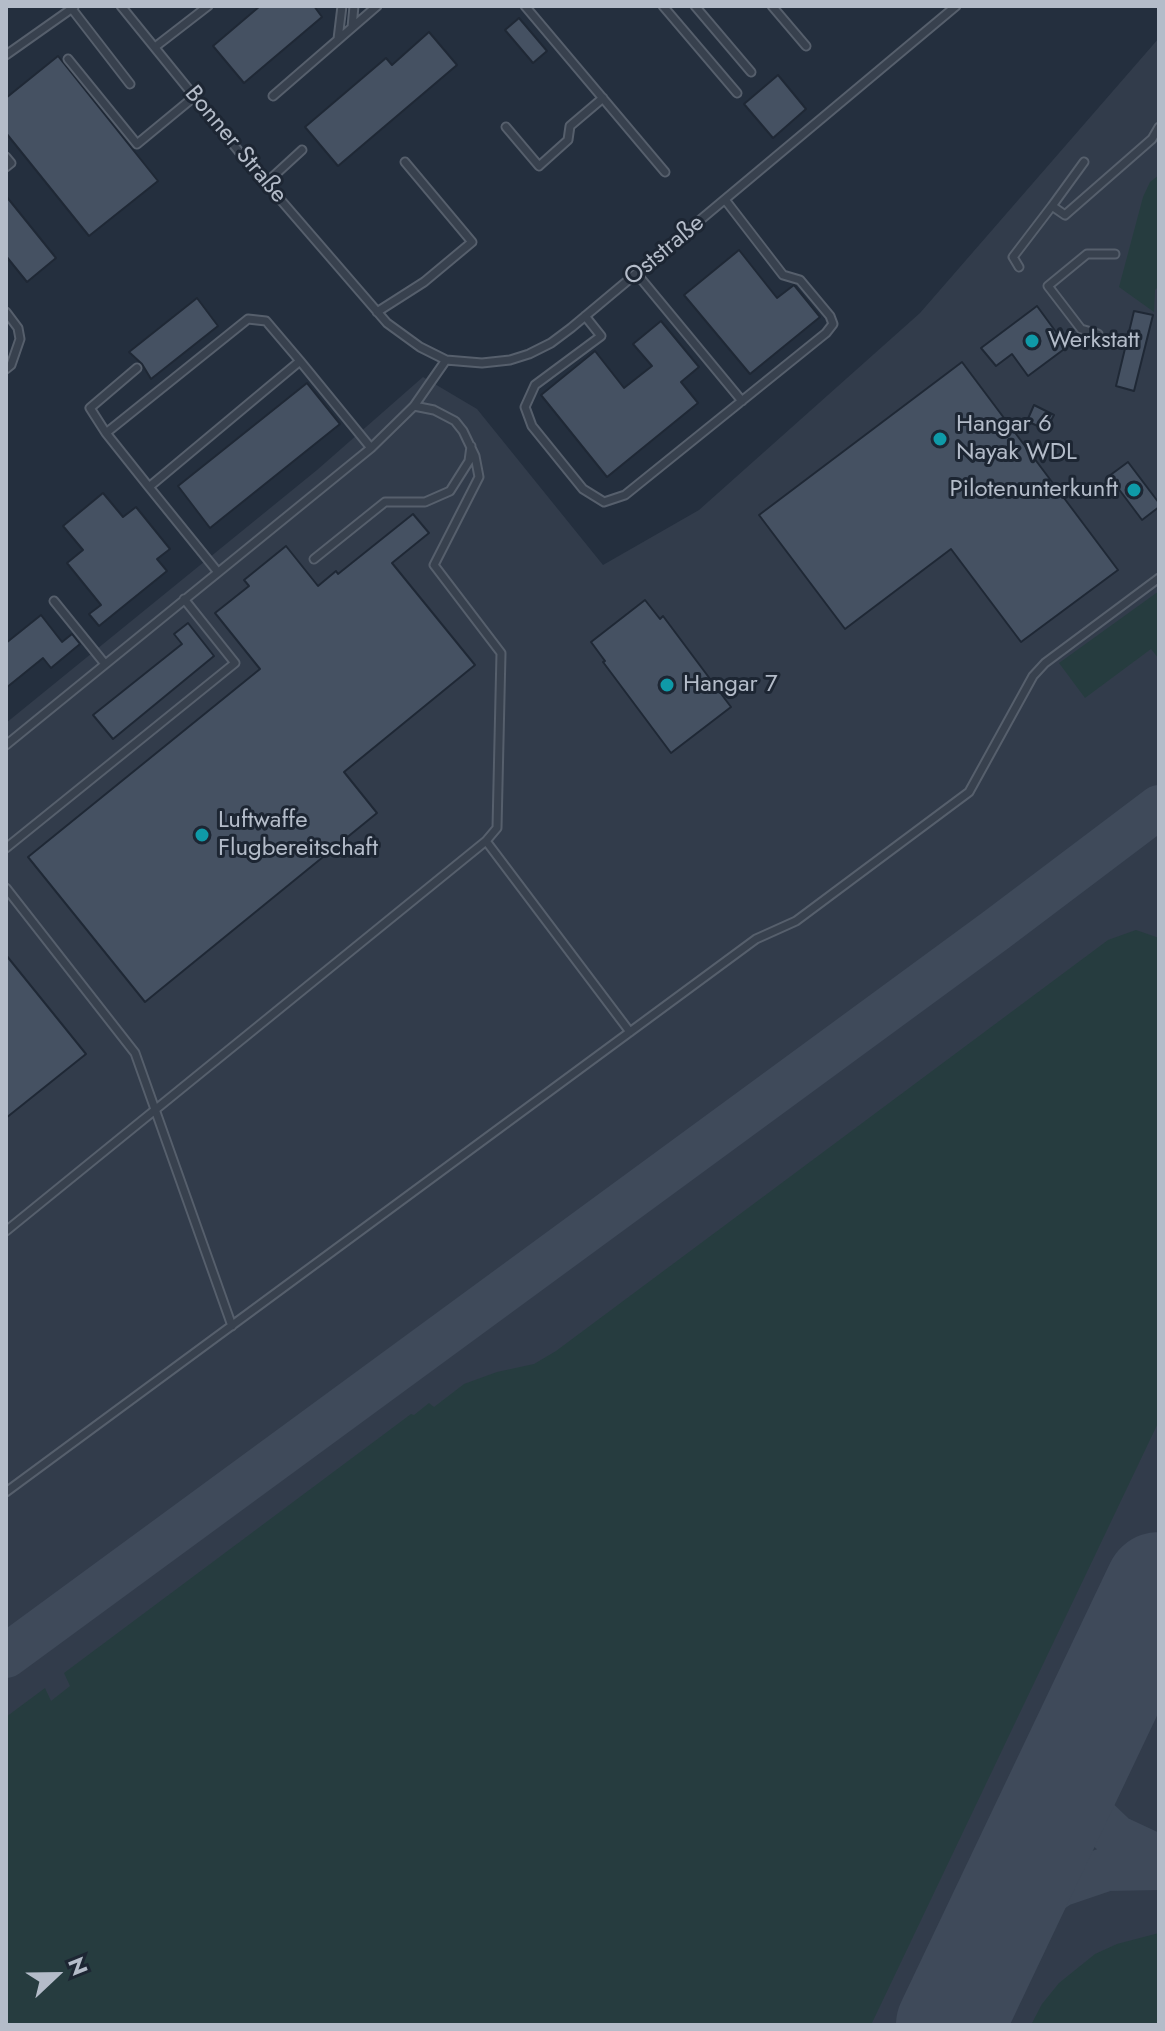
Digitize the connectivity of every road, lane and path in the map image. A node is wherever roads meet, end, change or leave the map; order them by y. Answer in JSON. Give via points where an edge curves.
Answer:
{"nodes":[{"id":1,"x":121,"y":6,"type":"edge"},
{"id":2,"x":208,"y":6,"type":"edge"},
{"id":3,"x":342,"y":6,"type":"edge"},
{"id":4,"x":354,"y":6,"type":"edge"},
{"id":5,"x":377,"y":6,"type":"edge"},
{"id":6,"x":525,"y":6,"type":"edge"},
{"id":7,"x":663,"y":6,"type":"edge"},
{"id":8,"x":695,"y":6,"type":"edge"},
{"id":9,"x":772,"y":6,"type":"edge"},
{"id":10,"x":956,"y":6,"type":"edge"},
{"id":11,"x":74,"y":7,"type":"edge"},
{"id":12,"x":352,"y":27,"type":"junction"},
{"id":13,"x":338,"y":39,"type":"junction"},
{"id":14,"x":806,"y":46,"type":"dead end"},
{"id":15,"x":155,"y":47,"type":"junction"},
{"id":16,"x":6,"y":55,"type":"edge"},
{"id":17,"x":68,"y":59,"type":"dead end"},
{"id":18,"x":751,"y":72,"type":"dead end"},
{"id":19,"x":130,"y":84,"type":"dead end"},
{"id":20,"x":737,"y":93,"type":"dead end"},
{"id":21,"x":273,"y":96,"type":"dead end"},
{"id":22,"x":194,"y":97,"type":"junction"},
{"id":23,"x":603,"y":98,"type":"junction"},
{"id":24,"x":506,"y":127,"type":"dead end"},
{"id":25,"x":1159,"y":127,"type":"edge"},
{"id":26,"x":302,"y":150,"type":"dead end"},
{"id":27,"x":6,"y":157,"type":"edge"},
{"id":28,"x":405,"y":162,"type":"dead end"},
{"id":29,"x":1084,"y":162,"type":"dead end"},
{"id":30,"x":6,"y":167,"type":"edge"},
{"id":31,"x":665,"y":172,"type":"dead end"},
{"id":32,"x":266,"y":183,"type":"junction"},
{"id":33,"x":726,"y":201,"type":"junction"},
{"id":34,"x":1052,"y":206,"type":"junction"},
{"id":35,"x":1115,"y":254,"type":"dead end"},
{"id":36,"x":1019,"y":267,"type":"dead end"},
{"id":37,"x":637,"y":274,"type":"junction"},
{"id":38,"x":350,"y":282,"type":"joint"},
{"id":39,"x":6,"y":312,"type":"edge"},
{"id":40,"x":377,"y":312,"type":"junction"},
{"id":41,"x":585,"y":316,"type":"junction"},
{"id":42,"x":1098,"y":334,"type":"dead end"},
{"id":43,"x":446,"y":360,"type":"junction"},
{"id":44,"x":300,"y":361,"type":"junction"},
{"id":45,"x":137,"y":368,"type":"dead end"},
{"id":46,"x":6,"y":369,"type":"edge"},
{"id":47,"x":742,"y":401,"type":"junction"},
{"id":48,"x":414,"y":406,"type":"junction"},
{"id":49,"x":106,"y":433,"type":"junction"},
{"id":50,"x":471,"y":444,"type":"junction"},
{"id":51,"x":371,"y":448,"type":"junction"},
{"id":52,"x":149,"y":487,"type":"junction"},
{"id":53,"x":314,"y":559,"type":"dead end"},
{"id":54,"x":217,"y":571,"type":"junction"},
{"id":55,"x":1159,"y":578,"type":"edge"},
{"id":56,"x":184,"y":599,"type":"junction"},
{"id":57,"x":54,"y":601,"type":"dead end"},
{"id":58,"x":105,"y":664,"type":"junction"},
{"id":59,"x":6,"y":745,"type":"edge"},
{"id":60,"x":486,"y":841,"type":"junction"},
{"id":61,"x":6,"y":848,"type":"edge"},
{"id":62,"x":6,"y":888,"type":"edge"},
{"id":63,"x":630,"y":1032,"type":"junction"},
{"id":64,"x":156,"y":1109,"type":"junction"},
{"id":65,"x":6,"y":1231,"type":"edge"},
{"id":66,"x":232,"y":1326,"type":"junction"},
{"id":67,"x":6,"y":1492,"type":"edge"}],
"edges":[{"from":1,"to":15,"type":"lane","name":"Bonner Straße"},
{"from":2,"to":15,"type":"lane"},
{"from":3,"to":13,"type":"lane"},
{"from":4,"to":12,"type":"lane"},
{"from":5,"to":12,"type":"lane"},
{"from":6,"to":23,"type":"lane"},
{"from":7,"to":20,"type":"lane"},
{"from":8,"to":18,"type":"lane"},
{"from":9,"to":14,"type":"lane"},
{"from":10,"to":33,"type":"lane","name":"Oststraße"},
{"from":11,"to":16,"type":"lane"},
{"from":11,"to":19,"type":"lane"},
{"from":12,"to":13,"type":"lane"},
{"from":13,"to":21,"type":"lane"},
{"from":15,"to":22,"type":"lane","name":"Bonner Straße"},
{"from":17,"to":22,"type":"lane","via":[[137,144]]},
{"from":22,"to":32,"type":"lane","name":"Bonner Straße"},
{"from":23,"to":24,"type":"lane","via":[[570,126],[568,140],[539,166]]},
{"from":23,"to":31,"type":"lane"},
{"from":25,"to":34,"type":"lane","via":[[1065,215]]},
{"from":26,"to":32,"type":"lane"},
{"from":27,"to":30,"type":"lane","via":[[11,163]]},
{"from":28,"to":40,"type":"lane","via":[[472,242]]},
{"from":29,"to":34,"type":"lane"},
{"from":32,"to":38,"type":"lane","name":"Bonner Straße"},
{"from":33,"to":37,"type":"lane","name":"Oststraße"},
{"from":33,"to":47,"type":"lane","via":[[783,275],[800,280],[833,324]]},
{"from":34,"to":36,"type":"lane","via":[[1013,257]]},
{"from":35,"to":42,"type":"lane","via":[[1087,254],[1048,286],[1081,329]]},
{"from":37,"to":41,"type":"lane","name":"Oststraße"},
{"from":37,"to":47,"type":"lane"},
{"from":38,"to":40,"type":"lane","name":"Oststraße"},
{"from":39,"to":46,"type":"lane","via":[[20,339]]},
{"from":40,"to":43,"type":"lane","name":"Oststraße","via":[[420,347]]},
{"from":41,"to":43,"type":"lane","name":"Oststraße","via":[[529,354],[482,363]]},
{"from":41,"to":47,"type":"lane","via":[[601,336],[535,385],[525,407],[532,426],[591,496],[604,502],[625,495]]},
{"from":43,"to":48,"type":"lane"},
{"from":44,"to":49,"type":"lane","via":[[266,321],[248,319]]},
{"from":44,"to":51,"type":"lane"},
{"from":44,"to":52,"type":"lane"},
{"from":45,"to":49,"type":"lane","via":[[90,408]]},
{"from":48,"to":50,"type":"lane","via":[[455,421]]},
{"from":48,"to":51,"type":"lane"},
{"from":49,"to":52,"type":"lane"},
{"from":50,"to":53,"type":"lane","via":[[469,461],[450,491],[425,502],[385,502]]},
{"from":50,"to":60,"type":"lane","via":[[479,477],[434,565],[501,653],[497,828]]},
{"from":51,"to":54,"type":"lane"},
{"from":52,"to":54,"type":"lane"},
{"from":54,"to":56,"type":"lane"},
{"from":55,"to":63,"type":"lane","via":[[1033,676],[969,792],[796,921],[756,939]]},
{"from":56,"to":58,"type":"lane"},
{"from":56,"to":61,"type":"lane","via":[[235,663]]},
{"from":57,"to":58,"type":"lane"},
{"from":58,"to":59,"type":"lane"},
{"from":60,"to":63,"type":"lane"},
{"from":60,"to":64,"type":"lane"},
{"from":62,"to":64,"type":"lane","via":[[135,1053]]},
{"from":63,"to":66,"type":"lane"},
{"from":64,"to":65,"type":"lane"},
{"from":64,"to":66,"type":"lane"},
{"from":66,"to":67,"type":"lane"}]}
